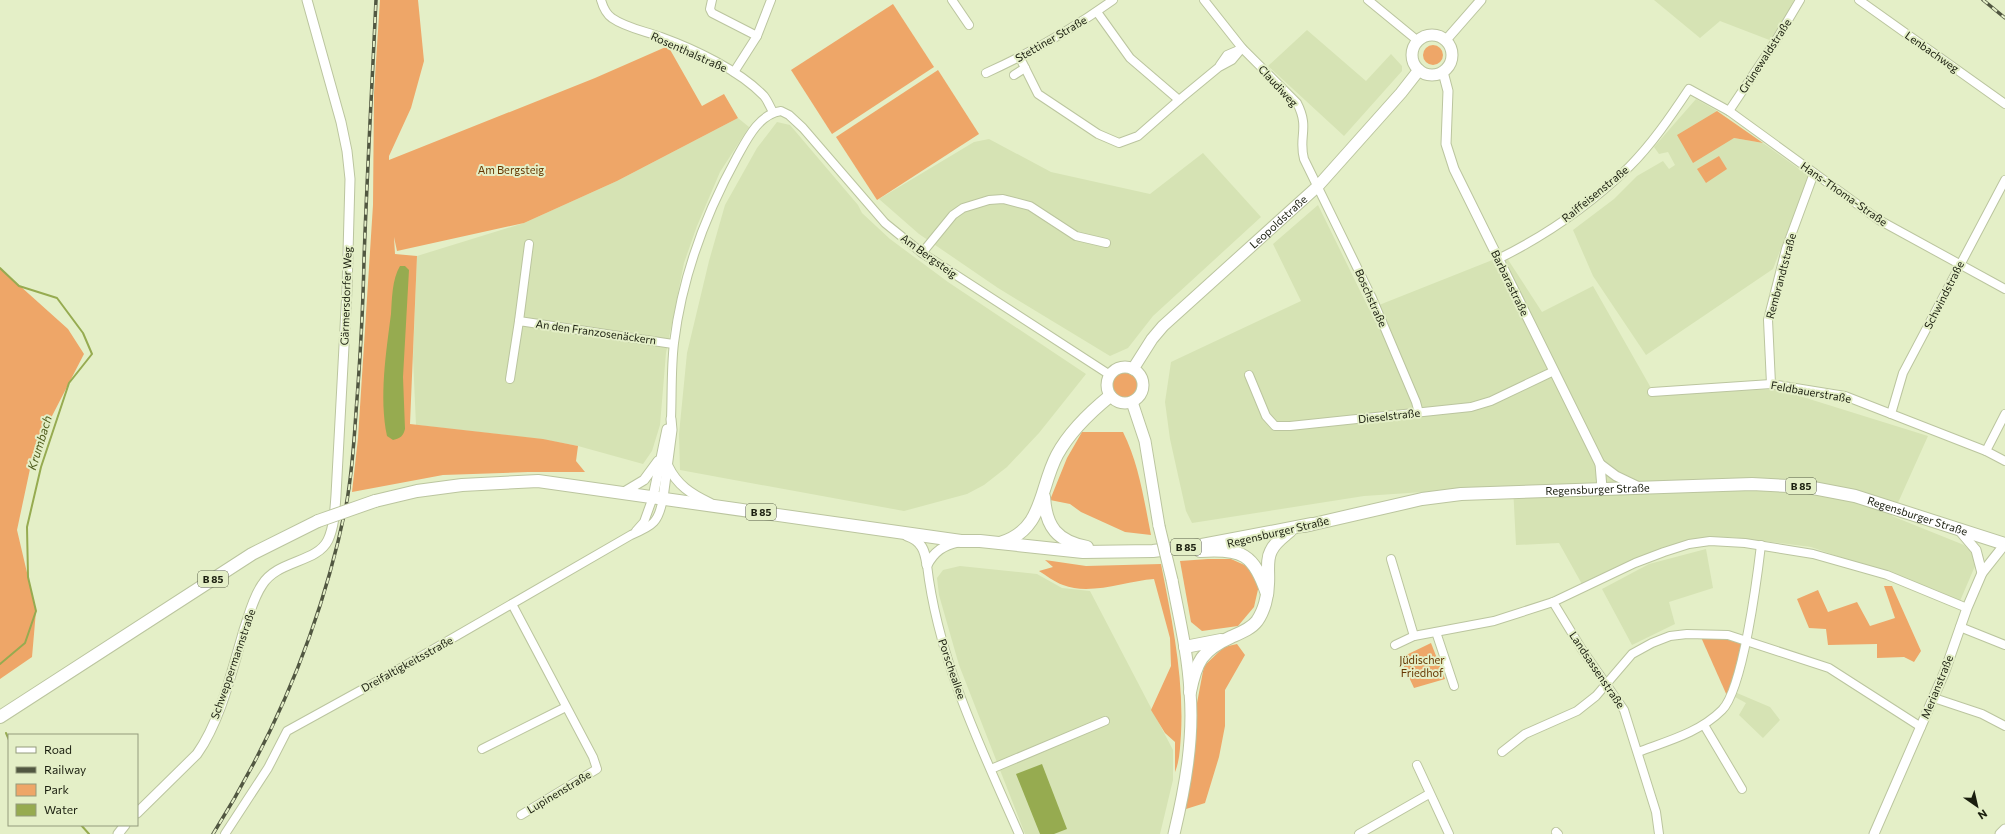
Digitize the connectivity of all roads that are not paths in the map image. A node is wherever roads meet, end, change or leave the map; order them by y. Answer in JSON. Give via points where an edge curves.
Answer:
{"nodes":[{"id":1,"x":307,"y":0,"type":"edge"},
{"id":2,"x":601,"y":0,"type":"edge"},
{"id":3,"x":712,"y":0,"type":"edge"},
{"id":4,"x":771,"y":0,"type":"edge"},
{"id":5,"x":952,"y":0,"type":"edge"},
{"id":6,"x":1113,"y":0,"type":"edge"},
{"id":7,"x":1204,"y":0,"type":"edge"},
{"id":8,"x":1368,"y":0,"type":"edge"},
{"id":9,"x":1481,"y":0,"type":"edge"},
{"id":10,"x":1800,"y":0,"type":"edge"},
{"id":11,"x":1859,"y":0,"type":"edge"},
{"id":12,"x":1097,"y":12,"type":"junction"},
{"id":13,"x":969,"y":25,"type":"dead end"},
{"id":14,"x":757,"y":36,"type":"junction"},
{"id":15,"x":1446,"y":40,"type":"junction"},
{"id":16,"x":1418,"y":41,"type":"junction"},
{"id":17,"x":1242,"y":48,"type":"junction"},
{"id":18,"x":1020,"y":58,"type":"junction"},
{"id":19,"x":1025,"y":68,"type":"junction"},
{"id":20,"x":1419,"y":70,"type":"junction"},
{"id":21,"x":734,"y":72,"type":"junction"},
{"id":22,"x":1443,"y":72,"type":"junction"},
{"id":23,"x":986,"y":73,"type":"dead end"},
{"id":24,"x":1014,"y":75,"type":"dead end"},
{"id":25,"x":1688,"y":89,"type":"joint"},
{"id":26,"x":1179,"y":100,"type":"junction"},
{"id":27,"x":2005,"y":104,"type":"edge"},
{"id":28,"x":1729,"y":111,"type":"junction"},
{"id":29,"x":773,"y":112,"type":"junction"},
{"id":30,"x":1814,"y":173,"type":"junction"},
{"id":31,"x":2005,"y":180,"type":"edge"},
{"id":32,"x":1318,"y":186,"type":"junction"},
{"id":33,"x":1106,"y":243,"type":"dead end"},
{"id":34,"x":529,"y":244,"type":"dead end"},
{"id":35,"x":922,"y":253,"type":"junction"},
{"id":36,"x":1498,"y":258,"type":"junction"},
{"id":37,"x":1960,"y":264,"type":"junction"},
{"id":38,"x":2005,"y":289,"type":"edge"},
{"id":39,"x":519,"y":321,"type":"junction"},
{"id":40,"x":673,"y":344,"type":"junction"},
{"id":41,"x":1133,"y":369,"type":"junction"},
{"id":42,"x":1554,"y":371,"type":"junction"},
{"id":43,"x":1110,"y":375,"type":"junction"},
{"id":44,"x":1249,"y":375,"type":"dead end"},
{"id":45,"x":510,"y":378,"type":"dead end"},
{"id":46,"x":1770,"y":384,"type":"junction"},
{"id":47,"x":1652,"y":392,"type":"dead end"},
{"id":48,"x":1110,"y":396,"type":"junction"},
{"id":49,"x":1132,"y":402,"type":"junction"},
{"id":50,"x":1419,"y":413,"type":"junction"},
{"id":51,"x":1890,"y":414,"type":"junction"},
{"id":52,"x":2005,"y":414,"type":"edge"},
{"id":53,"x":671,"y":419,"type":"junction"},
{"id":54,"x":1986,"y":451,"type":"junction"},
{"id":55,"x":661,"y":457,"type":"junction"},
{"id":56,"x":2005,"y":461,"type":"edge"},
{"id":57,"x":1600,"y":464,"type":"junction"},
{"id":58,"x":668,"y":466,"type":"junction"},
{"id":59,"x":1639,"y":487,"type":"junction"},
{"id":60,"x":1602,"y":488,"type":"junction"},
{"id":61,"x":1044,"y":489,"type":"junction"},
{"id":62,"x":624,"y":492,"type":"junction"},
{"id":63,"x":658,"y":497,"type":"junction"},
{"id":64,"x":713,"y":505,"type":"junction"},
{"id":65,"x":1312,"y":524,"type":"junction"},
{"id":66,"x":1959,"y":530,"type":"junction"},
{"id":67,"x":895,"y":532,"type":"junction"},
{"id":68,"x":1290,"y":532,"type":"junction"},
{"id":69,"x":963,"y":541,"type":"junction"},
{"id":70,"x":998,"y":544,"type":"junction"},
{"id":71,"x":2005,"y":544,"type":"edge"},
{"id":72,"x":1761,"y":545,"type":"junction"},
{"id":73,"x":1189,"y":551,"type":"junction"},
{"id":74,"x":1116,"y":552,"type":"junction"},
{"id":75,"x":1390,"y":558,"type":"dead end"},
{"id":76,"x":927,"y":565,"type":"junction"},
{"id":77,"x":280,"y":568,"type":"joint"},
{"id":78,"x":1982,"y":573,"type":"junction"},
{"id":79,"x":1267,"y":594,"type":"junction"},
{"id":80,"x":1553,"y":602,"type":"junction"},
{"id":81,"x":512,"y":604,"type":"junction"},
{"id":82,"x":1967,"y":608,"type":"junction"},
{"id":83,"x":1960,"y":627,"type":"junction"},
{"id":84,"x":1436,"y":632,"type":"junction"},
{"id":85,"x":1414,"y":636,"type":"junction"},
{"id":86,"x":1230,"y":638,"type":"junction"},
{"id":87,"x":1745,"y":640,"type":"junction"},
{"id":88,"x":1395,"y":645,"type":"dead end"},
{"id":89,"x":2005,"y":645,"type":"edge"},
{"id":90,"x":1185,"y":647,"type":"junction"},
{"id":91,"x":1606,"y":683,"type":"junction"},
{"id":92,"x":1454,"y":686,"type":"dead end"},
{"id":93,"x":1190,"y":692,"type":"junction"},
{"id":94,"x":1934,"y":698,"type":"junction"},
{"id":95,"x":566,"y":707,"type":"junction"},
{"id":96,"x":0,"y":717,"type":"edge"},
{"id":97,"x":1105,"y":721,"type":"dead end"},
{"id":98,"x":1704,"y":725,"type":"junction"},
{"id":99,"x":2005,"y":726,"type":"edge"},
{"id":100,"x":1921,"y":727,"type":"junction"},
{"id":101,"x":482,"y":749,"type":"dead end"},
{"id":102,"x":1502,"y":752,"type":"dead end"},
{"id":103,"x":1638,"y":752,"type":"junction"},
{"id":104,"x":1417,"y":765,"type":"dead end"},
{"id":105,"x":991,"y":770,"type":"junction"},
{"id":106,"x":1742,"y":789,"type":"dead end"},
{"id":107,"x":1429,"y":794,"type":"junction"},
{"id":108,"x":138,"y":812,"type":"edge"},
{"id":109,"x":521,"y":815,"type":"dead end"},
{"id":110,"x":124,"y":826,"type":"edge"},
{"id":111,"x":2005,"y":829,"type":"edge"},
{"id":112,"x":118,"y":834,"type":"edge"},
{"id":113,"x":225,"y":834,"type":"edge"},
{"id":114,"x":1019,"y":834,"type":"edge"},
{"id":115,"x":1174,"y":834,"type":"edge"},
{"id":116,"x":1359,"y":834,"type":"edge"},
{"id":117,"x":1449,"y":834,"type":"edge"},
{"id":118,"x":1659,"y":834,"type":"edge"},
{"id":119,"x":1874,"y":834,"type":"edge"},
{"id":120,"x":2000,"y":834,"type":"edge"}],
"edges":[{"from":1,"to":77,"type":"street","name":"Gärmersdorfer Weg","via":[[347,151],[350,206],[345,323],[336,495],[332,526],[328,540],[322,548]]},
{"from":2,"to":21,"type":"street","name":"Rosenthalstraße","via":[[611,18],[624,25],[662,37]]},
{"from":3,"to":14,"type":"street","via":[[712,13]]},
{"from":4,"to":14,"type":"street"},
{"from":5,"to":13,"type":"street"},
{"from":6,"to":12,"type":"street","name":"Stettiner Straße"},
{"from":7,"to":17,"type":"street","name":"Claudiweg"},
{"from":8,"to":16,"type":"street"},
{"from":9,"to":15,"type":"street"},
{"from":10,"to":28,"type":"street","name":"Grünewaldstraße"},
{"from":11,"to":27,"type":"street","name":"Lenbachweg"},
{"from":12,"to":18,"type":"street","name":"Stettiner Straße"},
{"from":12,"to":26,"type":"street","via":[[1130,58]]},
{"from":14,"to":21,"type":"street"},
{"from":15,"to":16,"type":"main road","via":[[1429,35]]},
{"from":15,"to":22,"type":"main road","via":[[1450,45],[1452,57]]},
{"from":16,"to":20,"type":"main road","via":[[1412,52]]},
{"from":17,"to":26,"type":"street","via":[[1227,55],[1219,67]]},
{"from":17,"to":32,"type":"street","name":"Claudiweg","via":[[1297,103],[1303,114],[1304,123],[1302,152]]},
{"from":18,"to":19,"type":"street"},
{"from":18,"to":23,"type":"street","name":"Stettiner Straße"},
{"from":19,"to":24,"type":"street"},
{"from":19,"to":26,"type":"street","via":[[1038,94],[1098,134],[1119,143],[1138,136]]},
{"from":20,"to":22,"type":"main road","via":[[1431,75]]},
{"from":20,"to":32,"type":"main road","name":"Leopoldstraße"},
{"from":21,"to":29,"type":"street","name":"Rosenthalstraße","via":[[764,96]]},
{"from":22,"to":36,"type":"street","name":"Barbarastraße","via":[[1448,91],[1446,144],[1449,157]]},
{"from":25,"to":28,"type":"street","name":"Hans-Thoma-Straße"},
{"from":25,"to":36,"type":"street","name":"Raiffeisenstraße","via":[[1665,124],[1630,166],[1570,215]]},
{"from":28,"to":30,"type":"street","name":"Hans-Thoma-Straße"},
{"from":29,"to":35,"type":"street","name":"Am Bergsteig","via":[[785,113],[803,128],[885,223]]},
{"from":29,"to":40,"type":"street","via":[[762,120],[741,150],[704,224],[690,263]]},
{"from":30,"to":37,"type":"street","name":"Hans-Thoma-Straße","via":[[1879,220]]},
{"from":30,"to":46,"type":"street","name":"Rembrandtstraße","via":[[1786,249],[1768,320]]},
{"from":31,"to":37,"type":"street","name":"Schwindstraße"},
{"from":32,"to":41,"type":"main road","name":"Leopoldstraße","via":[[1163,326]]},
{"from":32,"to":50,"type":"street","name":"Boschstraße","via":[[1372,298]]},
{"from":33,"to":35,"type":"street","via":[[1076,236],[1030,206],[1003,199],[989,200],[962,208],[953,215]]},
{"from":34,"to":39,"type":"street"},
{"from":35,"to":43,"type":"street","name":"Am Bergsteig"},
{"from":36,"to":42,"type":"street","name":"Barbarastraße"},
{"from":37,"to":38,"type":"street","name":"Hans-Thoma-Straße"},
{"from":37,"to":51,"type":"street","name":"Schwindstraße","via":[[1903,374]]},
{"from":39,"to":40,"type":"street","name":"An den Franzosenäckern"},
{"from":39,"to":45,"type":"street"},
{"from":40,"to":53,"type":"street"},
{"from":41,"to":43,"type":"main road","via":[[1117,368]]},
{"from":41,"to":49,"type":"main road","via":[[1139,374],[1143,385],[1139,396]]},
{"from":42,"to":50,"type":"street","name":"Dieselstraße","via":[[1491,401],[1471,407]]},
{"from":42,"to":57,"type":"street","name":"Barbarastraße"},
{"from":43,"to":48,"type":"main road","via":[[1107,382]]},
{"from":44,"to":50,"type":"street","name":"Dieselstraße","via":[[1266,416],[1275,426]]},
{"from":46,"to":47,"type":"street","name":"Feldbauerstraße"},
{"from":46,"to":51,"type":"street","name":"Feldbauerstraße","via":[[1845,396]]},
{"from":48,"to":49,"type":"main road","via":[[1117,402]]},
{"from":48,"to":61,"type":"main road","via":[[1087,416],[1068,439],[1050,471]]},
{"from":49,"to":90,"type":"main road","bridge":true,"via":[[1144,441]]},
{"from":51,"to":54,"type":"street","name":"Feldbauerstraße"},
{"from":52,"to":54,"type":"street"},
{"from":53,"to":55,"type":"street"},
{"from":53,"to":58,"type":"street"},
{"from":54,"to":56,"type":"street","name":"Feldbauerstraße"},
{"from":55,"to":62,"type":"street","via":[[644,480]]},
{"from":55,"to":63,"type":"street"},
{"from":57,"to":59,"type":"street","via":[[1616,476]]},
{"from":57,"to":60,"type":"street","name":"Barbarastraße"},
{"from":58,"to":63,"type":"street"},
{"from":58,"to":64,"type":"street","via":[[686,490]]},
{"from":59,"to":60,"type":"main road","name":"Regensburger Straße","number":"B 85"},
{"from":59,"to":66,"type":"main road","name":"Regensburger Straße","number":"B 85","via":[[1752,484],[1808,487],[1855,496]]},
{"from":60,"to":65,"type":"main road","name":"Regensburger Straße","number":"B 85","via":[[1461,494],[1422,499]]},
{"from":61,"to":70,"type":"main road","via":[[1040,506],[1030,523],[1012,538]]},
{"from":61,"to":74,"type":"main road","via":[[1047,517],[1052,529],[1064,540],[1081,546]]},
{"from":62,"to":63,"type":"main road","number":"B 85"},
{"from":62,"to":96,"type":"main road","number":"B 85","bridge":true,"via":[[538,481],[503,482],[417,491],[375,501],[318,521],[252,554]]},
{"from":63,"to":64,"type":"main road","number":"B 85"},
{"from":63,"to":81,"type":"street","name":"Dreifaltigkeitsstraße","via":[[660,515],[655,522]]},
{"from":64,"to":67,"type":"main road","number":"B 85"},
{"from":65,"to":68,"type":"main road","name":"Regensburger Straße","number":"B 85"},
{"from":65,"to":74,"type":"main road","number":"B 85","via":[[1202,545]]},
{"from":66,"to":71,"type":"main road","name":"Regensburger Straße","number":"B 85"},
{"from":66,"to":78,"type":"street","via":[[1976,550]]},
{"from":67,"to":69,"type":"main road","number":"B 85"},
{"from":67,"to":76,"type":"street","via":[[920,543]]},
{"from":68,"to":73,"type":"main road","name":"Regensburger Straße","number":"B 85"},
{"from":68,"to":79,"type":"main road","via":[[1270,552]]},
{"from":69,"to":70,"type":"main road","number":"B 85"},
{"from":69,"to":73,"type":"main road","number":"B 85","via":[[980,546],[1049,555],[1106,558]]},
{"from":69,"to":76,"type":"street","via":[[942,548]]},
{"from":70,"to":74,"type":"main road","number":"B 85","via":[[1050,550]]},
{"from":71,"to":78,"type":"street","name":"Merianstraße"},
{"from":72,"to":80,"type":"street","via":[[1722,541],[1683,546],[1635,564]]},
{"from":72,"to":82,"type":"street","via":[[1813,554],[1887,575]]},
{"from":72,"to":87,"type":"street"},
{"from":73,"to":79,"type":"main road","via":[[1224,550],[1245,556],[1258,569]]},
{"from":75,"to":85,"type":"street"},
{"from":76,"to":105,"type":"street","name":"Porscheallee","via":[[933,607],[946,651]]},
{"from":77,"to":108,"type":"street","name":"Schweppermannstraße","via":[[261,585],[226,691],[204,744]]},
{"from":78,"to":82,"type":"street","name":"Merianstraße"},
{"from":79,"to":86,"type":"main road","via":[[1256,622]]},
{"from":80,"to":84,"type":"street","via":[[1494,621]]},
{"from":80,"to":91,"type":"street","name":"Landsassenstraße"},
{"from":81,"to":95,"type":"street","name":"Lupinenstraße"},
{"from":81,"to":113,"type":"street","name":"Dreifaltigkeitsstraße","via":[[287,731],[268,768]]},
{"from":82,"to":83,"type":"street","name":"Merianstraße"},
{"from":83,"to":89,"type":"street"},
{"from":83,"to":94,"type":"street","name":"Merianstraße"},
{"from":84,"to":85,"type":"street"},
{"from":84,"to":92,"type":"street"},
{"from":85,"to":88,"type":"street"},
{"from":86,"to":90,"type":"main road"},
{"from":86,"to":93,"type":"main road","via":[[1206,653],[1200,660]]},
{"from":87,"to":91,"type":"street","via":[[1728,634],[1670,636],[1632,654]]},
{"from":87,"to":98,"type":"street","via":[[1741,662],[1728,701],[1723,710]]},
{"from":87,"to":100,"type":"street","via":[[1829,668]]},
{"from":90,"to":93,"type":"main road"},
{"from":91,"to":102,"type":"street","via":[[1596,696],[1577,711],[1525,734]]},
{"from":91,"to":103,"type":"street","name":"Landsassenstraße","via":[[1624,710]]},
{"from":93,"to":115,"type":"main road","via":[[1184,786]]},
{"from":94,"to":99,"type":"street","via":[[1982,714]]},
{"from":94,"to":100,"type":"street","name":"Merianstraße"},
{"from":95,"to":101,"type":"street"},
{"from":95,"to":109,"type":"street","name":"Lupinenstraße","via":[[597,769]]},
{"from":97,"to":105,"type":"street"},
{"from":98,"to":103,"type":"street"},
{"from":98,"to":106,"type":"street"},
{"from":100,"to":119,"type":"street","name":"Merianstraße"},
{"from":103,"to":118,"type":"street","name":"Landsassenstraße","via":[[1656,812]]},
{"from":104,"to":107,"type":"street"},
{"from":105,"to":114,"type":"street","name":"Porscheallee"},
{"from":107,"to":116,"type":"street"},
{"from":107,"to":117,"type":"street"},
{"from":110,"to":112,"type":"street"},
{"from":111,"to":120,"type":"street"}]}
